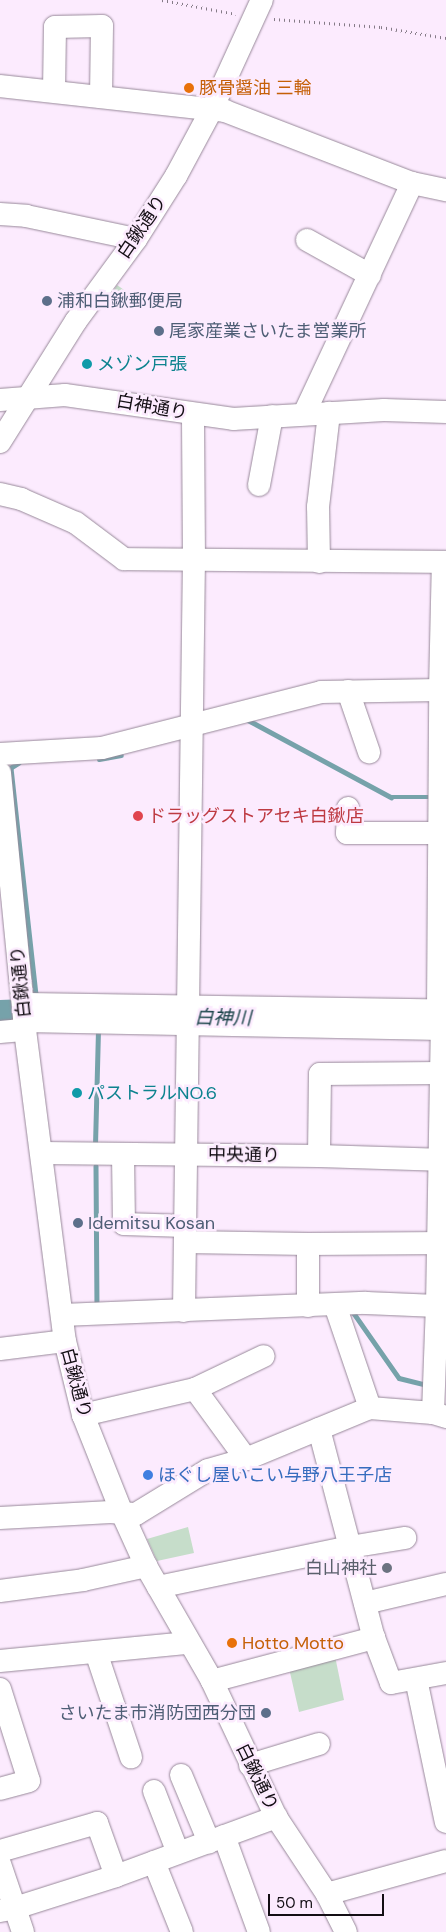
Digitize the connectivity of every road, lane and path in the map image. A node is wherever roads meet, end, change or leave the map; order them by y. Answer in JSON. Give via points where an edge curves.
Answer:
{"nodes":[{"id":1,"x":162,"y":0,"type":"edge"},
{"id":2,"x":258,"y":10,"type":"edge"},
{"id":3,"x":446,"y":38,"type":"edge"},
{"id":4,"x":0,"y":86,"type":"edge"},
{"id":5,"x":54,"y":91,"type":"junction"},
{"id":6,"x":100,"y":97,"type":"junction"},
{"id":7,"x":212,"y":109,"type":"junction"},
{"id":8,"x":412,"y":183,"type":"junction"},
{"id":9,"x":446,"y":190,"type":"edge"},
{"id":10,"x":0,"y":214,"type":"edge"},
{"id":11,"x":136,"y":239,"type":"junction"},
{"id":12,"x":307,"y":240,"type":"dead end"},
{"id":13,"x":370,"y":275,"type":"junction"},
{"id":14,"x":26,"y":398,"type":"junction"},
{"id":15,"x":0,"y":400,"type":"edge"},
{"id":16,"x":446,"y":412,"type":"edge"},
{"id":17,"x":329,"y":413,"type":"junction"},
{"id":18,"x":193,"y":414,"type":"junction"},
{"id":19,"x":304,"y":414,"type":"junction"},
{"id":20,"x":272,"y":416,"type":"junction"},
{"id":21,"x":0,"y":442,"type":"edge"},
{"id":22,"x":259,"y":485,"type":"dead end"},
{"id":23,"x":0,"y":494,"type":"edge"},
{"id":24,"x":194,"y":561,"type":"junction"},
{"id":25,"x":319,"y":562,"type":"junction"},
{"id":26,"x":444,"y":562,"type":"edge"},
{"id":27,"x":443,"y":659,"type":"edge"},
{"id":28,"x":440,"y":690,"type":"junction"},
{"id":29,"x":348,"y":691,"type":"junction"},
{"id":30,"x":192,"y":726,"type":"junction"},
{"id":31,"x":443,"y":732,"type":"edge"},
{"id":32,"x":369,"y":752,"type":"dead end"},
{"id":33,"x":0,"y":754,"type":"edge"},
{"id":34,"x":0,"y":774,"type":"edge"},
{"id":35,"x":348,"y":808,"type":"dead end"},
{"id":36,"x":439,"y":833,"type":"junction"},
{"id":37,"x":3,"y":842,"type":"edge"},
{"id":38,"x":442,"y":881,"type":"edge"},
{"id":39,"x":442,"y":953,"type":"edge"},
{"id":40,"x":24,"y":1016,"type":"junction"},
{"id":41,"x":188,"y":1016,"type":"junction"},
{"id":42,"x":442,"y":1017,"type":"edge"},
{"id":43,"x":0,"y":1032,"type":"edge"},
{"id":44,"x":441,"y":1073,"type":"junction"},
{"id":45,"x":42,"y":1153,"type":"junction"},
{"id":46,"x":123,"y":1154,"type":"junction"},
{"id":47,"x":186,"y":1154,"type":"junction"},
{"id":48,"x":320,"y":1156,"type":"junction"},
{"id":49,"x":443,"y":1160,"type":"edge"},
{"id":50,"x":185,"y":1234,"type":"junction"},
{"id":51,"x":442,"y":1243,"type":"edge"},
{"id":52,"x":308,"y":1244,"type":"junction"},
{"id":53,"x":335,"y":1305,"type":"junction"},
{"id":54,"x":308,"y":1306,"type":"junction"},
{"id":55,"x":184,"y":1311,"type":"junction"},
{"id":56,"x":62,"y":1316,"type":"junction"},
{"id":57,"x":440,"y":1318,"type":"edge"},
{"id":58,"x":65,"y":1342,"type":"junction"},
{"id":59,"x":0,"y":1349,"type":"edge"},
{"id":60,"x":264,"y":1356,"type":"dead end"},
{"id":61,"x":441,"y":1382,"type":"edge"},
{"id":62,"x":195,"y":1390,"type":"junction"},
{"id":63,"x":370,"y":1408,"type":"junction"},
{"id":64,"x":83,"y":1414,"type":"junction"},
{"id":65,"x":439,"y":1415,"type":"edge"},
{"id":66,"x":319,"y":1429,"type":"junction"},
{"id":67,"x":246,"y":1459,"type":"junction"},
{"id":68,"x":122,"y":1513,"type":"junction"},
{"id":69,"x":0,"y":1518,"type":"edge"},
{"id":70,"x":406,"y":1538,"type":"dead end"},
{"id":71,"x":350,"y":1547,"type":"junction"},
{"id":72,"x":146,"y":1566,"type":"junction"},
{"id":73,"x":446,"y":1584,"type":"edge"},
{"id":74,"x":158,"y":1587,"type":"junction"},
{"id":75,"x":0,"y":1591,"type":"edge"},
{"id":76,"x":365,"y":1603,"type":"junction"},
{"id":77,"x":374,"y":1638,"type":"junction"},
{"id":78,"x":188,"y":1643,"type":"junction"},
{"id":79,"x":96,"y":1652,"type":"junction"},
{"id":80,"x":0,"y":1661,"type":"edge"},
{"id":81,"x":446,"y":1673,"type":"edge"},
{"id":82,"x":416,"y":1679,"type":"junction"},
{"id":83,"x":212,"y":1681,"type":"junction"},
{"id":84,"x":0,"y":1688,"type":"edge"},
{"id":85,"x":319,"y":1744,"type":"dead end"},
{"id":86,"x":131,"y":1757,"type":"dead end"},
{"id":87,"x":250,"y":1765,"type":"junction"},
{"id":88,"x":181,"y":1776,"type":"dead end"},
{"id":89,"x":0,"y":1789,"type":"edge"},
{"id":90,"x":154,"y":1791,"type":"dead end"},
{"id":91,"x":276,"y":1817,"type":"junction"},
{"id":92,"x":446,"y":1822,"type":"edge"},
{"id":93,"x":216,"y":1839,"type":"junction"},
{"id":94,"x":0,"y":1851,"type":"edge"},
{"id":95,"x":178,"y":1853,"type":"junction"},
{"id":96,"x":446,"y":1861,"type":"edge"},
{"id":97,"x":154,"y":1862,"type":"junction"},
{"id":98,"x":0,"y":1864,"type":"edge"},
{"id":99,"x":116,"y":1876,"type":"junction"},
{"id":100,"x":328,"y":1894,"type":"junction"},
{"id":101,"x":7,"y":1910,"type":"edge"},
{"id":102,"x":22,"y":1932,"type":"edge"},
{"id":103,"x":182,"y":1932,"type":"edge"},
{"id":104,"x":257,"y":1932,"type":"edge"},
{"id":105,"x":346,"y":1932,"type":"edge"}],
"edges":[{"from":1,"to":2,"type":"path"},
{"from":2,"to":3,"type":"path"},
{"from":2,"to":7,"type":"street","name":"白鍬通り"},
{"from":4,"to":5,"type":"street"},
{"from":5,"to":6,"type":"street"},
{"from":5,"to":6,"type":"street","via":[[55,27],[102,26]]},
{"from":6,"to":7,"type":"street"},
{"from":7,"to":8,"type":"street"},
{"from":7,"to":11,"type":"street","name":"白鍬通り","via":[[176,176]]},
{"from":8,"to":9,"type":"street"},
{"from":8,"to":13,"type":"street"},
{"from":10,"to":11,"type":"street","via":[[26,216]]},
{"from":11,"to":14,"type":"street","name":"白鍬通り","via":[[76,321]]},
{"from":12,"to":13,"type":"street"},
{"from":13,"to":19,"type":"street"},
{"from":14,"to":15,"type":"street","name":"白神通り"},
{"from":14,"to":18,"type":"street","name":"白神通り","via":[[90,397]]},
{"from":14,"to":21,"type":"street","name":"白鍬通り"},
{"from":16,"to":17,"type":"street","name":"白神通り","via":[[384,410]]},
{"from":17,"to":19,"type":"street","name":"白神通り"},
{"from":17,"to":25,"type":"street","via":[[318,507]]},
{"from":18,"to":20,"type":"street","name":"白神通り","via":[[233,419]]},
{"from":18,"to":24,"type":"street"},
{"from":19,"to":20,"type":"street","name":"白神通り"},
{"from":20,"to":22,"type":"street"},
{"from":23,"to":24,"type":"street","via":[[21,499],[76,523],[124,560]]},
{"from":24,"to":25,"type":"street"},
{"from":24,"to":30,"type":"street"},
{"from":25,"to":26,"type":"street"},
{"from":26,"to":27,"type":"street"},
{"from":27,"to":28,"type":"street"},
{"from":28,"to":29,"type":"street"},
{"from":28,"to":31,"type":"street"},
{"from":29,"to":30,"type":"street","via":[[321,692]]},
{"from":29,"to":32,"type":"street"},
{"from":30,"to":33,"type":"street","via":[[102,748]]},
{"from":30,"to":41,"type":"street"},
{"from":31,"to":36,"type":"street"},
{"from":34,"to":37,"type":"street","name":"白鍬通り"},
{"from":35,"to":36,"type":"street","via":[[347,833]]},
{"from":36,"to":38,"type":"street"},
{"from":37,"to":40,"type":"street","name":"白鍬通り"},
{"from":38,"to":39,"type":"street"},
{"from":39,"to":42,"type":"street"},
{"from":40,"to":41,"type":"street"},
{"from":40,"to":43,"type":"street"},
{"from":40,"to":45,"type":"street","name":"白鍬通り"},
{"from":41,"to":42,"type":"street"},
{"from":41,"to":47,"type":"street"},
{"from":42,"to":44,"type":"street"},
{"from":44,"to":48,"type":"street","via":[[320,1074]]},
{"from":44,"to":49,"type":"street"},
{"from":45,"to":46,"type":"street","name":"中央通り"},
{"from":45,"to":56,"type":"street","name":"白鍬通り"},
{"from":46,"to":47,"type":"street","name":"中央通り"},
{"from":46,"to":50,"type":"street","via":[[124,1224]]},
{"from":47,"to":48,"type":"street","name":"中央通り"},
{"from":47,"to":50,"type":"street"},
{"from":48,"to":49,"type":"street","name":"中央通り"},
{"from":49,"to":51,"type":"street"},
{"from":50,"to":52,"type":"street"},
{"from":50,"to":55,"type":"street"},
{"from":51,"to":52,"type":"street"},
{"from":51,"to":57,"type":"street"},
{"from":52,"to":54,"type":"street"},
{"from":53,"to":54,"type":"street"},
{"from":53,"to":57,"type":"street","via":[[366,1303]]},
{"from":53,"to":63,"type":"street"},
{"from":54,"to":55,"type":"street"},
{"from":55,"to":56,"type":"street"},
{"from":56,"to":58,"type":"street","name":"白鍬通り"},
{"from":57,"to":61,"type":"street"},
{"from":58,"to":59,"type":"street"},
{"from":58,"to":64,"type":"street","name":"白鍬通り"},
{"from":60,"to":62,"type":"street"},
{"from":61,"to":65,"type":"street"},
{"from":62,"to":64,"type":"street"},
{"from":62,"to":67,"type":"street"},
{"from":63,"to":65,"type":"street"},
{"from":63,"to":66,"type":"street"},
{"from":64,"to":68,"type":"street","name":"白鍬通り"},
{"from":66,"to":67,"type":"street"},
{"from":66,"to":71,"type":"street"},
{"from":67,"to":68,"type":"street","via":[[208,1470],[136,1514]]},
{"from":68,"to":69,"type":"street"},
{"from":68,"to":72,"type":"street","name":"白鍬通り"},
{"from":70,"to":71,"type":"street"},
{"from":71,"to":74,"type":"street"},
{"from":71,"to":76,"type":"street"},
{"from":72,"to":74,"type":"street","name":"白鍬通り"},
{"from":72,"to":75,"type":"street","via":[[83,1580]]},
{"from":73,"to":76,"type":"street"},
{"from":74,"to":78,"type":"street","name":"白鍬通り"},
{"from":76,"to":77,"type":"street"},
{"from":77,"to":82,"type":"street","via":[[391,1683]]},
{"from":77,"to":83,"type":"street"},
{"from":78,"to":79,"type":"street"},
{"from":78,"to":83,"type":"street","name":"白鍬通り"},
{"from":79,"to":80,"type":"street"},
{"from":79,"to":86,"type":"street"},
{"from":81,"to":82,"type":"street"},
{"from":82,"to":92,"type":"street"},
{"from":83,"to":87,"type":"street","name":"白鍬通り"},
{"from":84,"to":89,"type":"street","via":[[29,1781]]},
{"from":85,"to":87,"type":"street"},
{"from":87,"to":91,"type":"street","name":"白鍬通り"},
{"from":88,"to":93,"type":"street"},
{"from":90,"to":95,"type":"street"},
{"from":91,"to":93,"type":"street"},
{"from":91,"to":100,"type":"street","name":"白鍬通り"},
{"from":93,"to":95,"type":"street"},
{"from":93,"to":104,"type":"street"},
{"from":94,"to":99,"type":"street","via":[[97,1823]]},
{"from":95,"to":97,"type":"street"},
{"from":96,"to":100,"type":"street"},
{"from":97,"to":99,"type":"street"},
{"from":97,"to":103,"type":"street"},
{"from":98,"to":101,"type":"street"},
{"from":99,"to":101,"type":"street"},
{"from":100,"to":105,"type":"street","name":"白鍬通り"},
{"from":101,"to":102,"type":"street"}]}
